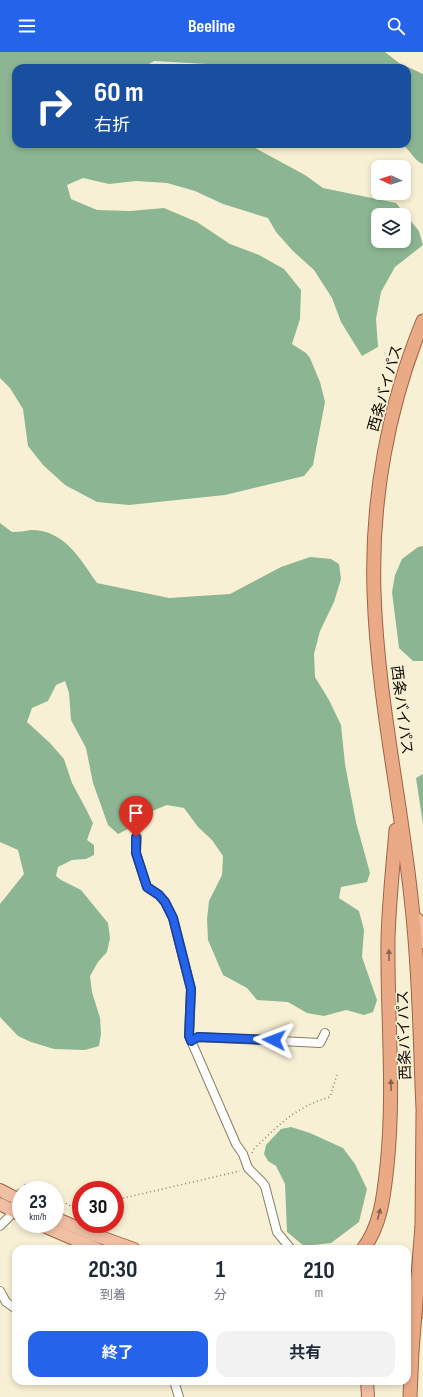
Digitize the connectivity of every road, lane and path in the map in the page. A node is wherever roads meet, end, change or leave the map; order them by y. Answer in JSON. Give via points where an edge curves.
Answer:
{"nodes":[{"id":1,"x":423,"y":321,"type":"edge"},
{"id":2,"x":398,"y":804,"type":"junction"},
{"id":3,"x":136,"y":837,"type":"dead end"},
{"id":4,"x":411,"y":896,"type":"junction"},
{"id":5,"x":423,"y":942,"type":"edge"},
{"id":6,"x":325,"y":1033,"type":"dead end"},
{"id":7,"x":191,"y":1041,"type":"junction"},
{"id":8,"x":423,"y":1110,"type":"edge"},
{"id":9,"x":0,"y":1190,"type":"edge"},
{"id":10,"x":12,"y":1197,"type":"edge"},
{"id":11,"x":12,"y":1202,"type":"edge"},
{"id":12,"x":0,"y":1204,"type":"edge"},
{"id":13,"x":12,"y":1212,"type":"edge"},
{"id":14,"x":64,"y":1222,"type":"edge"},
{"id":15,"x":0,"y":1226,"type":"edge"},
{"id":16,"x":60,"y":1233,"type":"edge"},
{"id":17,"x":88,"y":1245,"type":"edge"},
{"id":18,"x":123,"y":1245,"type":"edge"},
{"id":19,"x":288,"y":1245,"type":"edge"},
{"id":20,"x":366,"y":1245,"type":"edge"},
{"id":21,"x":0,"y":1291,"type":"edge"},
{"id":22,"x":411,"y":1304,"type":"edge"},
{"id":23,"x":12,"y":1306,"type":"edge"},
{"id":24,"x":423,"y":1312,"type":"edge"},
{"id":25,"x":411,"y":1316,"type":"edge"},
{"id":26,"x":412,"y":1353,"type":"junction"},
{"id":27,"x":411,"y":1359,"type":"edge"},
{"id":28,"x":411,"y":1375,"type":"edge"},
{"id":29,"x":175,"y":1385,"type":"edge"},
{"id":30,"x":367,"y":1385,"type":"edge"},
{"id":31,"x":407,"y":1385,"type":"edge"},
{"id":32,"x":411,"y":1385,"type":"edge"},
{"id":33,"x":179,"y":1397,"type":"edge"},
{"id":34,"x":368,"y":1397,"type":"edge"},
{"id":35,"x":405,"y":1397,"type":"edge"},
{"id":36,"x":410,"y":1397,"type":"edge"}],
"edges":[{"from":1,"to":2,"type":"highway","name":"西条バイパス","via":[[392,417],[383,459],[374,549],[376,632]]},
{"from":2,"to":4,"type":"highway","name":"西条バイパス"},
{"from":20,"to":2,"type":"highway","one_way":true,"via":[[379,1215],[390,1134],[392,1096],[388,940]]},
{"from":3,"to":7,"type":"street","via":[[136,853],[147,887],[165,902],[173,918],[191,989]]},
{"from":4,"to":5,"type":"main road"},
{"from":4,"to":8,"type":"highway","name":"西条バイパス","via":[[417,967]]},
{"from":6,"to":7,"type":"street","via":[[320,1042],[198,1037]]},
{"from":7,"to":19,"type":"street","via":[[248,1168],[265,1186],[277,1232]]},
{"from":8,"to":26,"type":"highway","name":"西条バイパス","bridge":true,"via":[[422,1226]]},
{"from":9,"to":10,"type":"main road"},
{"from":11,"to":12,"type":"main road"},
{"from":13,"to":15,"type":"street"},
{"from":14,"to":18,"type":"main road"},
{"from":16,"to":17,"type":"main road"},
{"from":21,"to":23,"type":"street","via":[[6,1302]]},
{"from":22,"to":24,"type":"highway"},
{"from":24,"to":25,"type":"main road"},
{"from":26,"to":27,"type":"highway","name":"西条バイパス"},
{"from":26,"to":28,"type":"highway","name":"西条バイパス"},
{"from":29,"to":33,"type":"street"},
{"from":30,"to":34,"type":"main road"},
{"from":31,"to":35,"type":"highway","name":"西条バイパス"},
{"from":32,"to":36,"type":"highway","name":"西条バイパス"}]}
